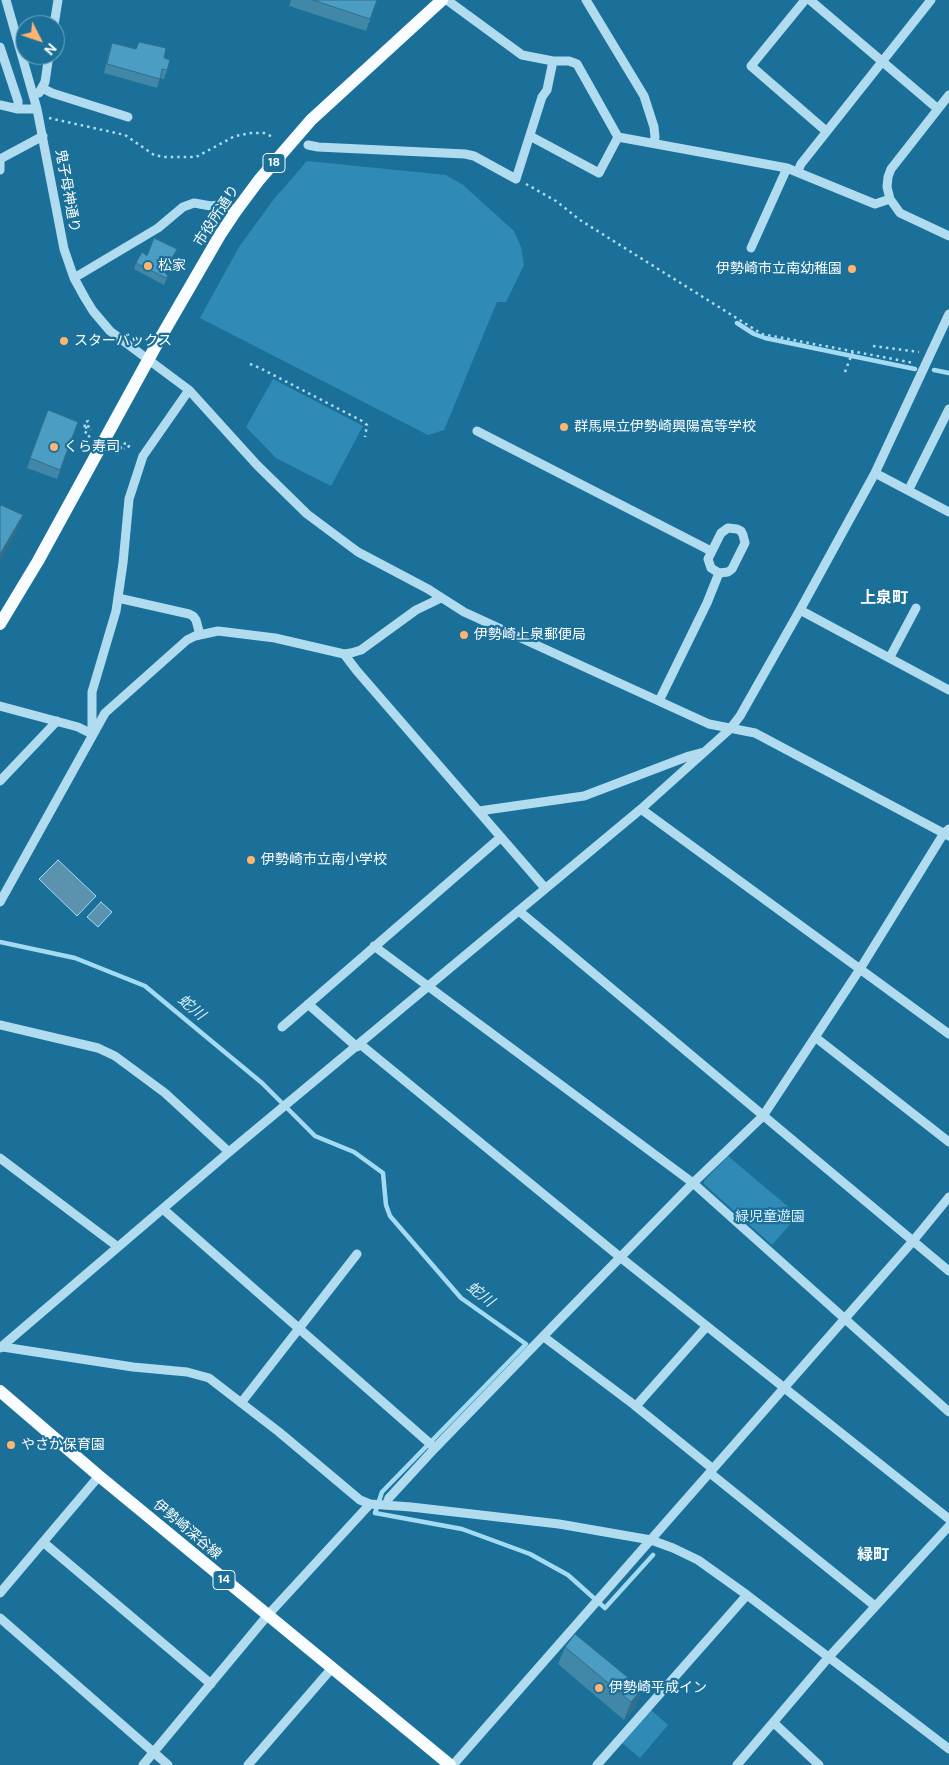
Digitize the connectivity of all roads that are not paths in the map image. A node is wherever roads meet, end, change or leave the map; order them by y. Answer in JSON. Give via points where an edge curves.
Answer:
{"nodes":[{"id":1,"x":6,"y":0,"type":"edge"},
{"id":2,"x":58,"y":0,"type":"edge"},
{"id":3,"x":442,"y":0,"type":"edge"},
{"id":4,"x":447,"y":0,"type":"edge"},
{"id":5,"x":586,"y":0,"type":"edge"},
{"id":6,"x":805,"y":0,"type":"edge"},
{"id":7,"x":810,"y":0,"type":"edge"},
{"id":8,"x":931,"y":0,"type":"edge"},
{"id":9,"x":56,"y":15,"type":"edge"},
{"id":10,"x":0,"y":47,"type":"edge"},
{"id":11,"x":553,"y":61,"type":"junction"},
{"id":12,"x":882,"y":62,"type":"junction"},
{"id":13,"x":48,"y":65,"type":"edge"},
{"id":14,"x":42,"y":88,"type":"junction"},
{"id":15,"x":949,"y":95,"type":"edge"},
{"id":16,"x":34,"y":99,"type":"junction"},
{"id":17,"x":0,"y":105,"type":"edge"},
{"id":18,"x":18,"y":109,"type":"junction"},
{"id":19,"x":38,"y":109,"type":"junction"},
{"id":20,"x":938,"y":109,"type":"junction"},
{"id":21,"x":128,"y":117,"type":"dead end"},
{"id":22,"x":826,"y":131,"type":"junction"},
{"id":23,"x":43,"y":136,"type":"junction"},
{"id":24,"x":530,"y":136,"type":"junction"},
{"id":25,"x":618,"y":137,"type":"junction"},
{"id":26,"x":654,"y":143,"type":"junction"},
{"id":27,"x":308,"y":145,"type":"dead end"},
{"id":28,"x":0,"y":159,"type":"edge"},
{"id":29,"x":787,"y":168,"type":"junction"},
{"id":30,"x":0,"y":170,"type":"edge"},
{"id":31,"x":798,"y":171,"type":"junction"},
{"id":32,"x":890,"y":198,"type":"junction"},
{"id":33,"x":236,"y":211,"type":"junction"},
{"id":34,"x":949,"y":236,"type":"edge"},
{"id":35,"x":751,"y":248,"type":"dead end"},
{"id":36,"x":74,"y":278,"type":"junction"},
{"id":37,"x":949,"y":314,"type":"edge"},
{"id":38,"x":148,"y":359,"type":"junction"},
{"id":39,"x":188,"y":390,"type":"junction"},
{"id":40,"x":949,"y":409,"type":"edge"},
{"id":41,"x":477,"y":431,"type":"dead end"},
{"id":42,"x":875,"y":473,"type":"junction"},
{"id":43,"x":908,"y":489,"type":"junction"},
{"id":44,"x":949,"y":512,"type":"edge"},
{"id":45,"x":711,"y":551,"type":"junction"},
{"id":46,"x":719,"y":574,"type":"junction"},
{"id":47,"x":118,"y":598,"type":"junction"},
{"id":48,"x":441,"y":598,"type":"junction"},
{"id":49,"x":916,"y":608,"type":"dead end"},
{"id":50,"x":800,"y":610,"type":"junction"},
{"id":51,"x":0,"y":624,"type":"edge"},
{"id":52,"x":200,"y":635,"type":"junction"},
{"id":53,"x":344,"y":654,"type":"junction"},
{"id":54,"x":890,"y":657,"type":"junction"},
{"id":55,"x":949,"y":690,"type":"edge"},
{"id":56,"x":659,"y":701,"type":"junction"},
{"id":57,"x":0,"y":706,"type":"edge"},
{"id":58,"x":57,"y":721,"type":"junction"},
{"id":59,"x":730,"y":729,"type":"junction"},
{"id":60,"x":92,"y":734,"type":"junction"},
{"id":61,"x":706,"y":751,"type":"junction"},
{"id":62,"x":0,"y":781,"type":"edge"},
{"id":63,"x":641,"y":809,"type":"junction"},
{"id":64,"x":479,"y":811,"type":"junction"},
{"id":65,"x":947,"y":833,"type":"edge"},
{"id":66,"x":502,"y":837,"type":"junction"},
{"id":67,"x":545,"y":888,"type":"junction"},
{"id":68,"x":0,"y":902,"type":"edge"},
{"id":69,"x":519,"y":911,"type":"junction"},
{"id":70,"x":374,"y":946,"type":"junction"},
{"id":71,"x":860,"y":969,"type":"junction"},
{"id":72,"x":429,"y":986,"type":"junction"},
{"id":73,"x":308,"y":1004,"type":"junction"},
{"id":74,"x":0,"y":1025,"type":"edge"},
{"id":75,"x":282,"y":1027,"type":"dead end"},
{"id":76,"x":949,"y":1034,"type":"edge"},
{"id":77,"x":815,"y":1037,"type":"junction"},
{"id":78,"x":359,"y":1046,"type":"junction"},
{"id":79,"x":763,"y":1116,"type":"junction"},
{"id":80,"x":949,"y":1142,"type":"edge"},
{"id":81,"x":229,"y":1152,"type":"junction"},
{"id":82,"x":0,"y":1158,"type":"edge"},
{"id":83,"x":693,"y":1183,"type":"junction"},
{"id":84,"x":949,"y":1197,"type":"edge"},
{"id":85,"x":162,"y":1210,"type":"junction"},
{"id":86,"x":913,"y":1241,"type":"junction"},
{"id":87,"x":118,"y":1247,"type":"junction"},
{"id":88,"x":357,"y":1254,"type":"dead end"},
{"id":89,"x":620,"y":1257,"type":"junction"},
{"id":90,"x":949,"y":1271,"type":"edge"},
{"id":91,"x":845,"y":1318,"type":"junction"},
{"id":92,"x":707,"y":1326,"type":"junction"},
{"id":93,"x":299,"y":1329,"type":"junction"},
{"id":94,"x":544,"y":1337,"type":"junction"},
{"id":95,"x":1,"y":1347,"type":"edge"},
{"id":96,"x":784,"y":1388,"type":"junction"},
{"id":97,"x":0,"y":1391,"type":"edge"},
{"id":98,"x":241,"y":1403,"type":"junction"},
{"id":99,"x":636,"y":1406,"type":"junction"},
{"id":100,"x":949,"y":1412,"type":"edge"},
{"id":101,"x":435,"y":1448,"type":"junction"},
{"id":102,"x":711,"y":1471,"type":"junction"},
{"id":103,"x":99,"y":1476,"type":"junction"},
{"id":104,"x":370,"y":1504,"type":"junction"},
{"id":105,"x":386,"y":1505,"type":"junction"},
{"id":106,"x":949,"y":1518,"type":"edge"},
{"id":107,"x":949,"y":1526,"type":"edge"},
{"id":108,"x":651,"y":1540,"type":"junction"},
{"id":109,"x":43,"y":1542,"type":"junction"},
{"id":110,"x":0,"y":1594,"type":"edge"},
{"id":111,"x":747,"y":1595,"type":"junction"},
{"id":112,"x":875,"y":1606,"type":"junction"},
{"id":113,"x":267,"y":1616,"type":"junction"},
{"id":114,"x":0,"y":1618,"type":"edge"},
{"id":115,"x":828,"y":1658,"type":"junction"},
{"id":116,"x":332,"y":1668,"type":"junction"},
{"id":117,"x":211,"y":1684,"type":"junction"},
{"id":118,"x":774,"y":1724,"type":"junction"},
{"id":119,"x":949,"y":1749,"type":"edge"},
{"id":120,"x":154,"y":1752,"type":"junction"},
{"id":121,"x":143,"y":1765,"type":"edge"},
{"id":122,"x":168,"y":1765,"type":"edge"},
{"id":123,"x":248,"y":1765,"type":"edge"},
{"id":124,"x":451,"y":1765,"type":"edge"},
{"id":125,"x":597,"y":1765,"type":"edge"},
{"id":126,"x":737,"y":1765,"type":"edge"},
{"id":127,"x":819,"y":1765,"type":"edge"}],
"edges":[{"from":1,"to":16,"type":"street","name":"鬼子母神通り"},
{"from":2,"to":9,"type":"street"},
{"from":3,"to":33,"type":"main road","name":"市役所通り","number":"18","via":[[311,120]]},
{"from":4,"to":11,"type":"street","via":[[522,55]]},
{"from":5,"to":26,"type":"street","via":[[644,96],[654,127]]},
{"from":6,"to":22,"type":"street","via":[[751,66]]},
{"from":7,"to":12,"type":"street"},
{"from":8,"to":12,"type":"street"},
{"from":10,"to":18,"type":"street"},
{"from":11,"to":24,"type":"street"},
{"from":11,"to":25,"type":"street","via":[[577,64]]},
{"from":12,"to":20,"type":"street"},
{"from":12,"to":22,"type":"street"},
{"from":13,"to":14,"type":"street"},
{"from":14,"to":16,"type":"street"},
{"from":14,"to":21,"type":"street"},
{"from":15,"to":20,"type":"street"},
{"from":16,"to":19,"type":"street","name":"鬼子母神通り"},
{"from":17,"to":18,"type":"street"},
{"from":18,"to":19,"type":"street"},
{"from":19,"to":23,"type":"street","name":"鬼子母神通り"},
{"from":20,"to":32,"type":"street","via":[[891,169],[887,187]]},
{"from":22,"to":31,"type":"street"},
{"from":23,"to":28,"type":"street"},
{"from":23,"to":36,"type":"street","name":"鬼子母神通り","via":[[64,249]]},
{"from":24,"to":25,"type":"street","via":[[599,173]]},
{"from":24,"to":27,"type":"street","via":[[516,178],[465,154]]},
{"from":25,"to":26,"type":"street"},
{"from":26,"to":29,"type":"street"},
{"from":28,"to":30,"type":"street"},
{"from":29,"to":31,"type":"street"},
{"from":29,"to":35,"type":"street"},
{"from":31,"to":32,"type":"street","via":[[875,204]]},
{"from":32,"to":34,"type":"street","via":[[900,213]]},
{"from":33,"to":36,"type":"street","via":[[224,204],[194,203],[183,207],[158,228]]},
{"from":33,"to":38,"type":"main road","name":"市役所通り","number":"18"},
{"from":36,"to":38,"type":"street","name":"鬼子母神通り","via":[[102,322]]},
{"from":37,"to":42,"type":"street"},
{"from":38,"to":39,"type":"street","name":"鬼子母神通り"},
{"from":38,"to":51,"type":"main road","name":"市役所通り","number":"18"},
{"from":39,"to":47,"type":"street","via":[[141,461],[129,499]]},
{"from":39,"to":48,"type":"street","name":"鬼子母神通り","via":[[257,466],[323,528],[358,552]]},
{"from":40,"to":43,"type":"street"},
{"from":41,"to":45,"type":"street"},
{"from":42,"to":43,"type":"street"},
{"from":42,"to":50,"type":"street"},
{"from":43,"to":44,"type":"street"},
{"from":45,"to":46,"type":"street","via":[[708,564]]},
{"from":45,"to":46,"type":"street","via":[[724,530],[733,528],[741,531],[745,543],[734,565],[728,572]]},
{"from":46,"to":56,"type":"street"},
{"from":47,"to":52,"type":"street","via":[[189,614],[196,620]]},
{"from":47,"to":60,"type":"street","via":[[92,692]]},
{"from":48,"to":53,"type":"street","via":[[416,610],[361,650]]},
{"from":48,"to":56,"type":"street","name":"鬼子母神通り","via":[[464,612]]},
{"from":49,"to":54,"type":"street"},
{"from":50,"to":54,"type":"street"},
{"from":50,"to":59,"type":"street"},
{"from":52,"to":53,"type":"street","via":[[233,632]]},
{"from":52,"to":60,"type":"street","via":[[180,646],[113,705]]},
{"from":53,"to":64,"type":"street"},
{"from":54,"to":55,"type":"street"},
{"from":56,"to":59,"type":"street","name":"鬼子母神通り","via":[[709,724]]},
{"from":57,"to":58,"type":"street"},
{"from":58,"to":60,"type":"street"},
{"from":58,"to":62,"type":"street"},
{"from":59,"to":61,"type":"street"},
{"from":59,"to":65,"type":"street","name":"鬼子母神通り","via":[[755,733]]},
{"from":60,"to":68,"type":"street"},
{"from":61,"to":63,"type":"street"},
{"from":61,"to":64,"type":"street","via":[[584,796]]},
{"from":63,"to":67,"type":"street"},
{"from":63,"to":71,"type":"street"},
{"from":64,"to":66,"type":"street"},
{"from":65,"to":71,"type":"street"},
{"from":66,"to":67,"type":"street"},
{"from":66,"to":70,"type":"street"},
{"from":67,"to":69,"type":"street"},
{"from":69,"to":72,"type":"street"},
{"from":69,"to":79,"type":"street"},
{"from":70,"to":72,"type":"street"},
{"from":70,"to":73,"type":"street"},
{"from":71,"to":76,"type":"street"},
{"from":71,"to":77,"type":"street"},
{"from":72,"to":78,"type":"street"},
{"from":72,"to":83,"type":"street"},
{"from":73,"to":75,"type":"street"},
{"from":73,"to":78,"type":"street"},
{"from":74,"to":81,"type":"street","via":[[98,1048],[115,1056],[165,1094]]},
{"from":77,"to":79,"type":"street"},
{"from":77,"to":80,"type":"street"},
{"from":78,"to":81,"type":"street"},
{"from":78,"to":89,"type":"street"},
{"from":79,"to":83,"type":"street"},
{"from":79,"to":86,"type":"street"},
{"from":81,"to":85,"type":"street"},
{"from":82,"to":87,"type":"street"},
{"from":83,"to":89,"type":"street"},
{"from":83,"to":91,"type":"street"},
{"from":84,"to":86,"type":"street"},
{"from":85,"to":87,"type":"street"},
{"from":85,"to":93,"type":"street"},
{"from":86,"to":90,"type":"street"},
{"from":86,"to":91,"type":"street"},
{"from":87,"to":95,"type":"street"},
{"from":88,"to":93,"type":"street"},
{"from":89,"to":92,"type":"street"},
{"from":89,"to":94,"type":"street"},
{"from":91,"to":96,"type":"street"},
{"from":91,"to":100,"type":"street"},
{"from":92,"to":96,"type":"street"},
{"from":92,"to":99,"type":"street"},
{"from":93,"to":98,"type":"street"},
{"from":93,"to":101,"type":"street"},
{"from":94,"to":99,"type":"street"},
{"from":94,"to":101,"type":"street"},
{"from":95,"to":98,"type":"street","via":[[187,1372],[209,1378]]},
{"from":96,"to":102,"type":"street"},
{"from":96,"to":106,"type":"street"},
{"from":97,"to":103,"type":"main road","name":"伊勢崎深谷線","number":"14"},
{"from":98,"to":104,"type":"street","via":[[360,1500]]},
{"from":99,"to":102,"type":"street"},
{"from":101,"to":105,"type":"street"},
{"from":102,"to":108,"type":"street"},
{"from":102,"to":112,"type":"street"},
{"from":103,"to":109,"type":"street"},
{"from":103,"to":113,"type":"main road","name":"伊勢崎深谷線","number":"14"},
{"from":104,"to":105,"type":"street"},
{"from":104,"to":113,"type":"street"},
{"from":105,"to":108,"type":"street","via":[[559,1524]]},
{"from":107,"to":112,"type":"street"},
{"from":108,"to":111,"type":"street","via":[[698,1560]]},
{"from":108,"to":124,"type":"street"},
{"from":109,"to":110,"type":"street"},
{"from":109,"to":117,"type":"street"},
{"from":111,"to":115,"type":"street"},
{"from":111,"to":125,"type":"street"},
{"from":112,"to":115,"type":"street"},
{"from":113,"to":116,"type":"main road","name":"伊勢崎深谷線","number":"14"},
{"from":113,"to":117,"type":"street"},
{"from":114,"to":120,"type":"street"},
{"from":115,"to":118,"type":"street"},
{"from":115,"to":119,"type":"street"},
{"from":116,"to":123,"type":"street"},
{"from":116,"to":124,"type":"main road","name":"伊勢崎深谷線","number":"14"},
{"from":117,"to":120,"type":"street"},
{"from":118,"to":126,"type":"street"},
{"from":118,"to":127,"type":"street"},
{"from":120,"to":121,"type":"street"},
{"from":120,"to":122,"type":"street"}]}
